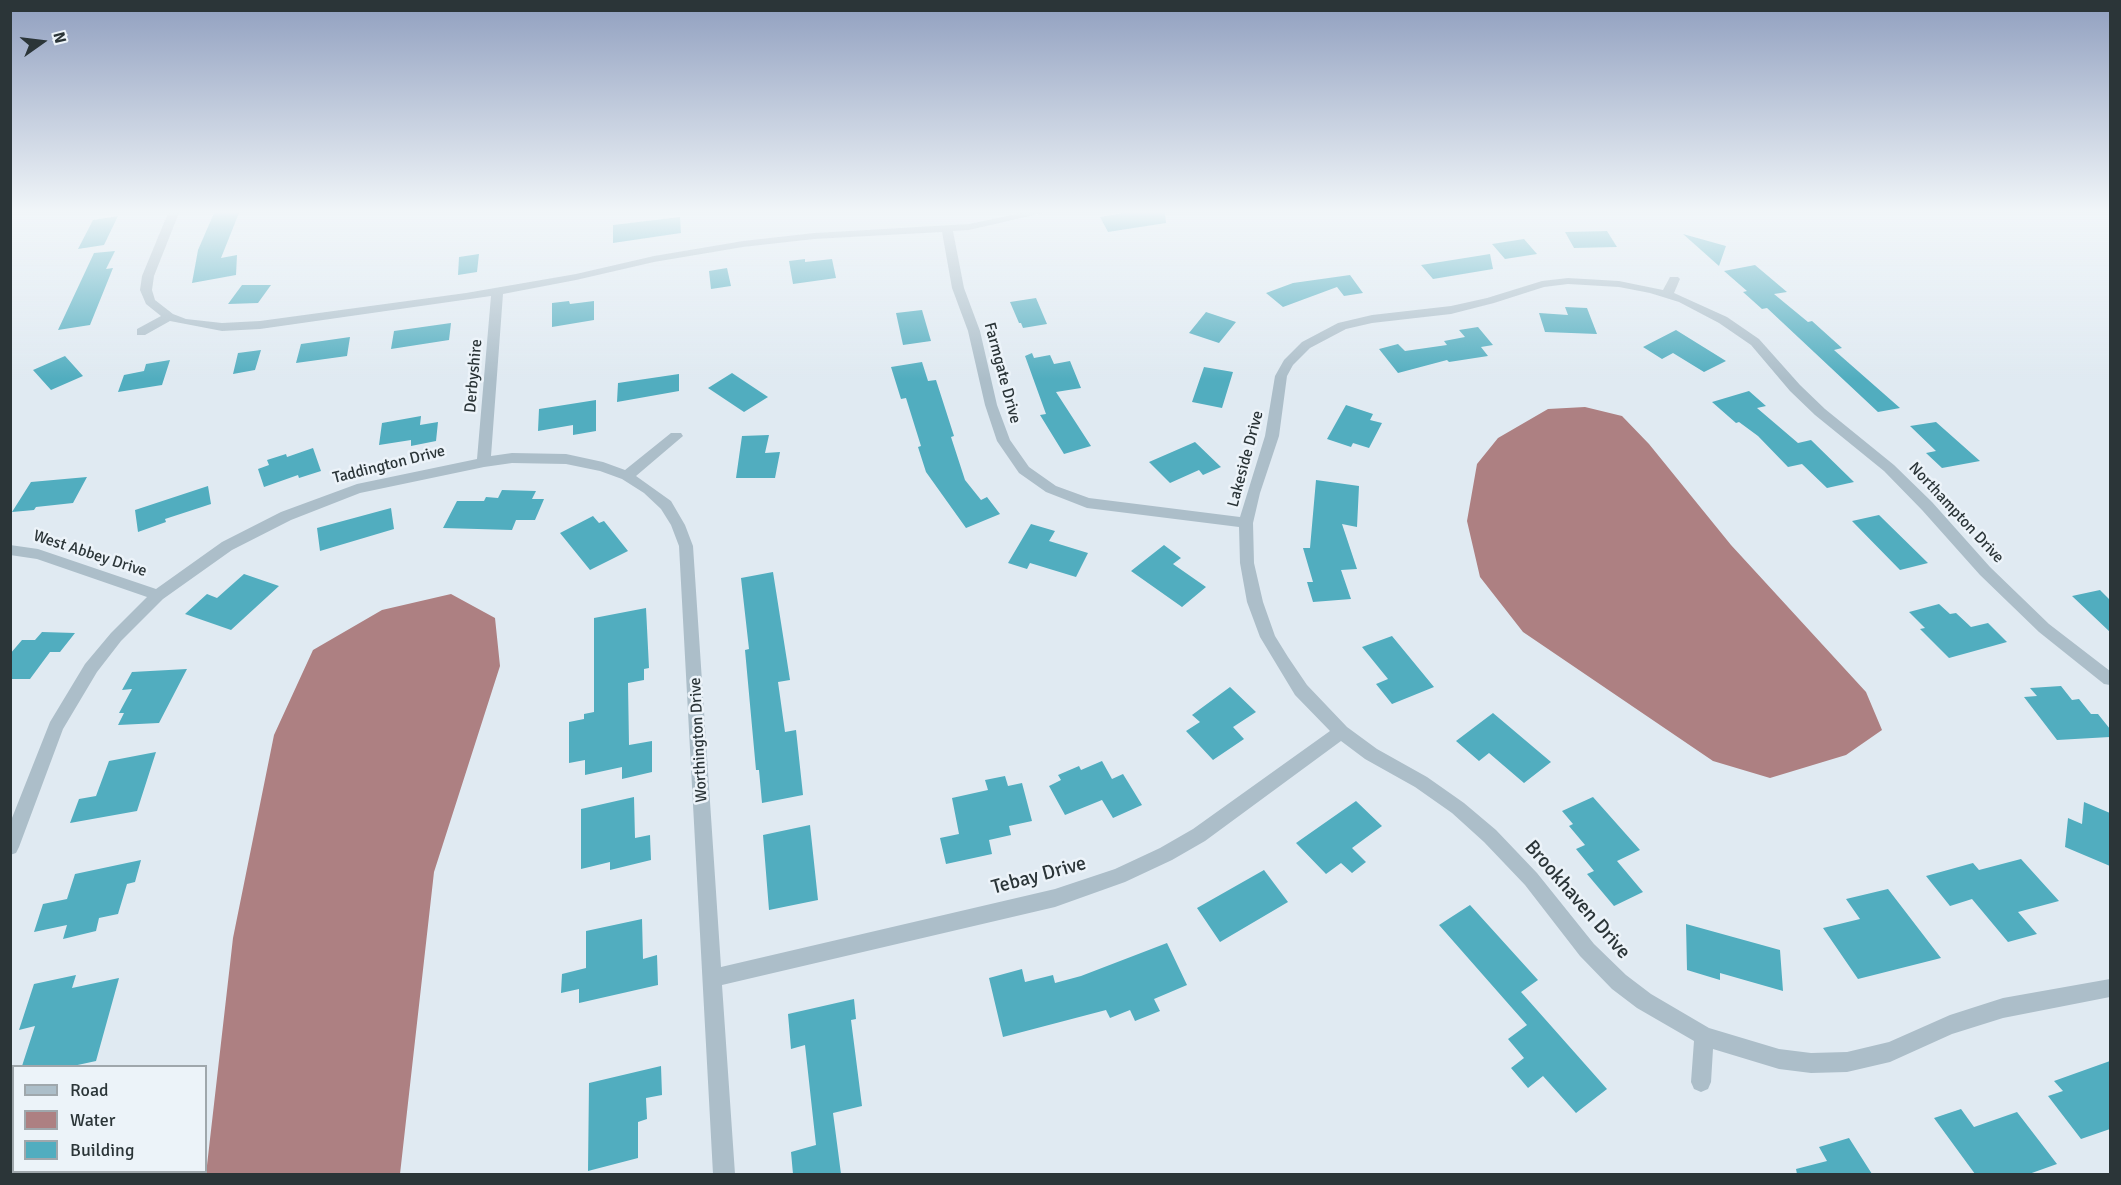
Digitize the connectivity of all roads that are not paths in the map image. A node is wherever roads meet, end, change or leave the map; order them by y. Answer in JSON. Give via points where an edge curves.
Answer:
{"nodes":[{"id":1,"x":152,"y":268,"type":"edge"},
{"id":2,"x":614,"y":268,"type":"edge"},
{"id":3,"x":954,"y":268,"type":"edge"},
{"id":4,"x":1674,"y":279,"type":"dead end"},
{"id":5,"x":497,"y":292,"type":"junction"},
{"id":6,"x":1666,"y":295,"type":"junction"},
{"id":7,"x":169,"y":317,"type":"junction"},
{"id":8,"x":141,"y":332,"type":"dead end"},
{"id":9,"x":1778,"y":369,"type":"joint"},
{"id":10,"x":676,"y":436,"type":"dead end"},
{"id":11,"x":484,"y":462,"type":"junction"},
{"id":12,"x":627,"y":476,"type":"junction"},
{"id":13,"x":1246,"y":523,"type":"junction"},
{"id":14,"x":10,"y":550,"type":"edge"},
{"id":15,"x":158,"y":595,"type":"junction"},
{"id":16,"x":2110,"y":679,"type":"edge"},
{"id":17,"x":1341,"y":732,"type":"junction"},
{"id":18,"x":10,"y":848,"type":"edge"},
{"id":19,"x":713,"y":978,"type":"junction"},
{"id":20,"x":2110,"y":988,"type":"edge"},
{"id":21,"x":1704,"y":1036,"type":"junction"},
{"id":22,"x":1701,"y":1083,"type":"dead end"},
{"id":23,"x":724,"y":1174,"type":"edge"}],
"edges":[{"from":1,"to":7,"type":"street","via":[[146,284],[150,302]]},
{"from":2,"to":5,"type":"street"},
{"from":3,"to":13,"type":"street","name":"Farmgate Drive","via":[[975,331],[991,405],[1004,441],[1024,470],[1051,489],[1087,503]]},
{"from":4,"to":6,"type":"street"},
{"from":5,"to":7,"type":"street","via":[[222,327]]},
{"from":5,"to":11,"type":"street","name":"Derbyshire"},
{"from":6,"to":9,"type":"street","name":"Lakeside Drive","via":[[1723,320],[1755,342]]},
{"from":6,"to":13,"type":"street","name":"Lakeside Drive","via":[[1597,281],[1542,284],[1470,306],[1357,322],[1318,336],[1297,352],[1281,376],[1272,436]]},
{"from":7,"to":8,"type":"street"},
{"from":9,"to":16,"type":"street","name":"Northampton Drive","via":[[1820,412],[1889,468],[2044,627]]},
{"from":10,"to":12,"type":"street"},
{"from":11,"to":12,"type":"street","name":"Worthington Drive","via":[[566,459]]},
{"from":11,"to":15,"type":"street","name":"Taddington Drive","via":[[357,489],[286,516],[227,546]]},
{"from":12,"to":19,"type":"street","name":"Worthington Drive","via":[[666,505],[686,546]]},
{"from":13,"to":17,"type":"street","name":"Lakeside Drive","via":[[1247,563],[1255,602],[1269,637],[1301,690]]},
{"from":14,"to":15,"type":"street","name":"West Abbey Drive","via":[[38,554]]},
{"from":15,"to":18,"type":"street","name":"Taddington Drive","via":[[116,637],[74,692],[56,727]]},
{"from":17,"to":19,"type":"street","name":"Tebay Drive","via":[[1199,835],[1094,885],[1055,898]]},
{"from":17,"to":21,"type":"street","name":"Brookhaven Drive","via":[[1458,808],[1531,879],[1574,935],[1619,982],[1665,1015]]},
{"from":19,"to":23,"type":"street","name":"Worthington Drive"},
{"from":20,"to":21,"type":"street","name":"Brookhaven Drive","via":[[2003,1008],[1950,1025],[1890,1052],[1847,1062],[1779,1059]]},
{"from":21,"to":22,"type":"street"}]}
